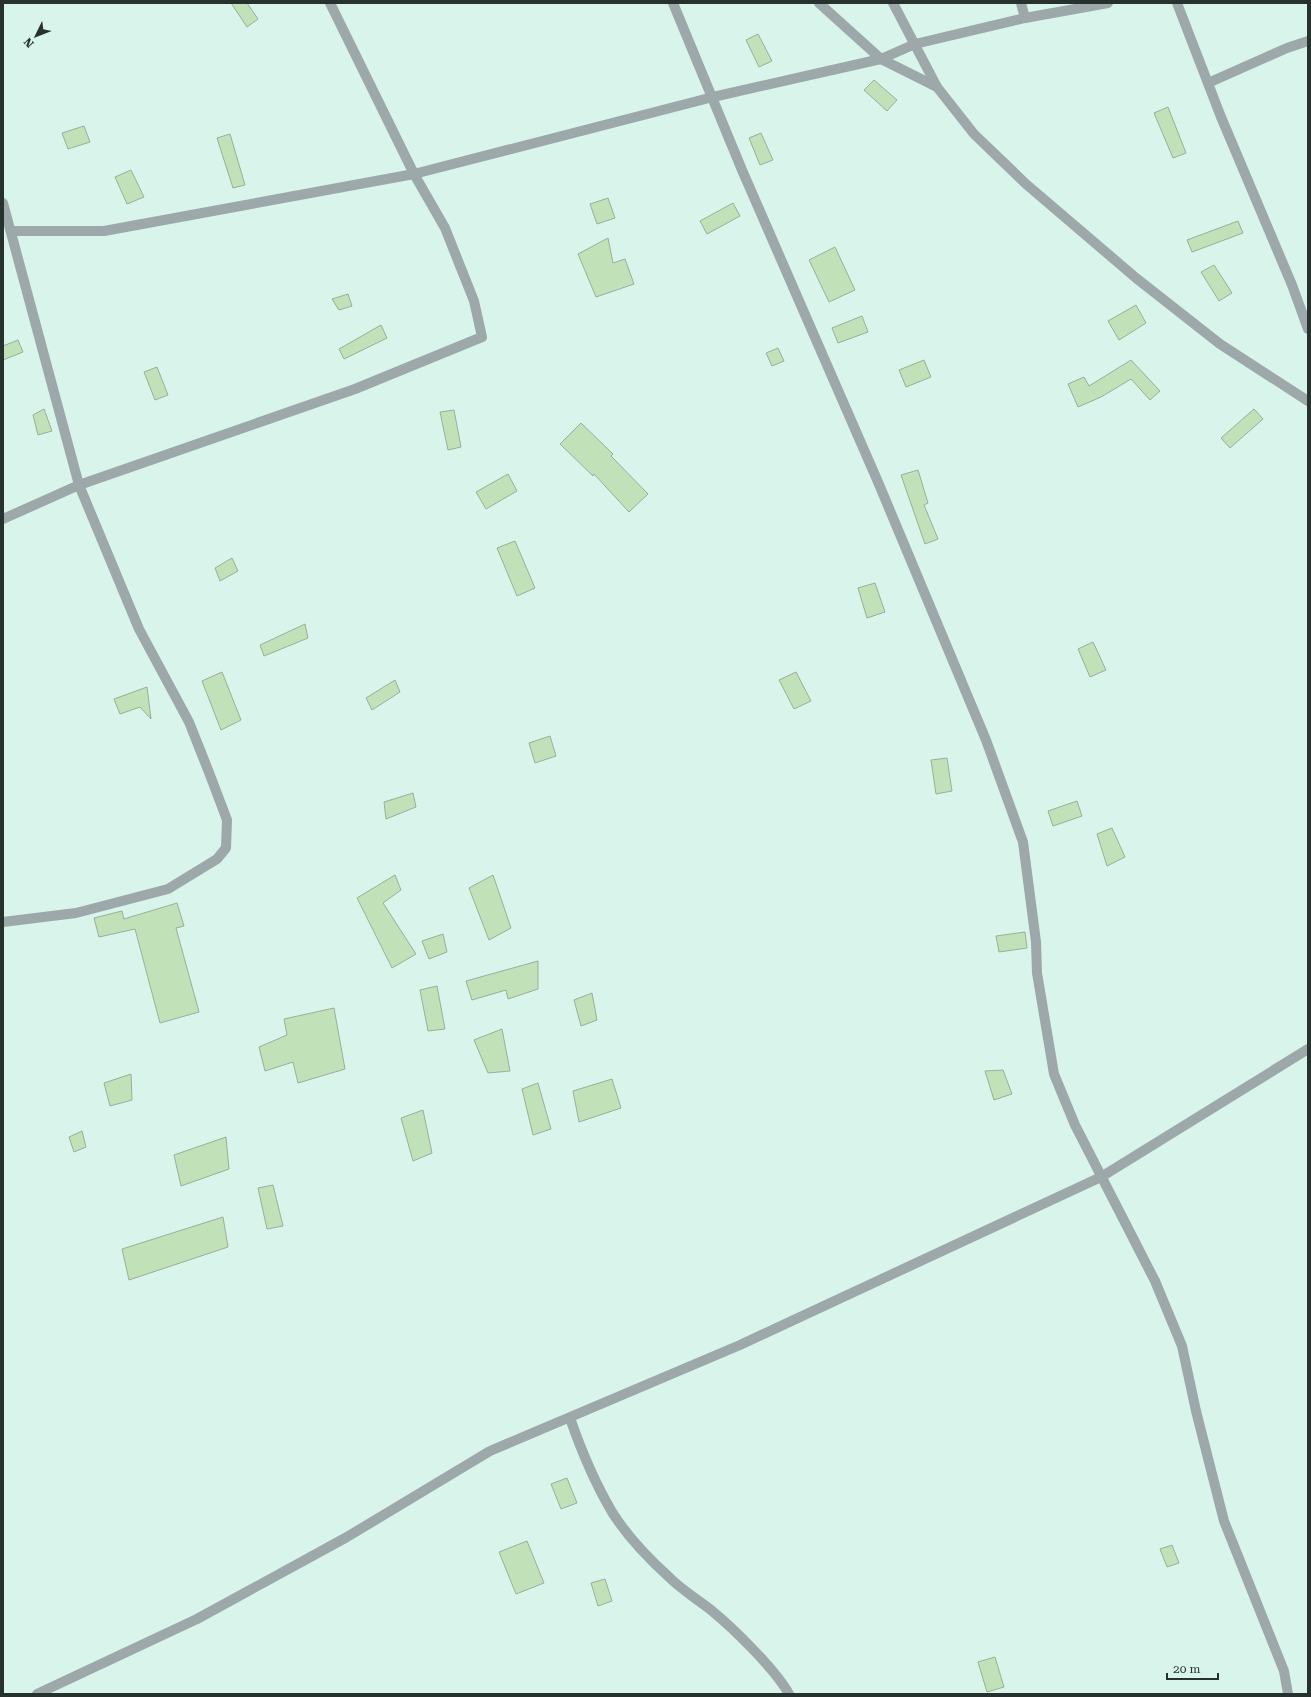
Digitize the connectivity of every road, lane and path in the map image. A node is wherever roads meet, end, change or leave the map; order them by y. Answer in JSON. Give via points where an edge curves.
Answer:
{"nodes":[{"id":1,"x":330,"y":3,"type":"edge"},
{"id":2,"x":673,"y":3,"type":"edge"},
{"id":3,"x":819,"y":3,"type":"edge"},
{"id":4,"x":893,"y":3,"type":"edge"},
{"id":5,"x":1020,"y":3,"type":"edge"},
{"id":6,"x":1108,"y":3,"type":"edge"},
{"id":7,"x":1177,"y":3,"type":"edge"},
{"id":8,"x":1025,"y":18,"type":"junction"},
{"id":9,"x":1308,"y":41,"type":"edge"},
{"id":10,"x":915,"y":44,"type":"junction"},
{"id":11,"x":881,"y":59,"type":"junction"},
{"id":12,"x":1208,"y":83,"type":"junction"},
{"id":13,"x":937,"y":87,"type":"junction"},
{"id":14,"x":713,"y":96,"type":"junction"},
{"id":15,"x":414,"y":174,"type":"junction"},
{"id":16,"x":3,"y":203,"type":"edge"},
{"id":17,"x":12,"y":231,"type":"junction"},
{"id":18,"x":1308,"y":329,"type":"edge"},
{"id":19,"x":1308,"y":401,"type":"edge"},
{"id":20,"x":79,"y":485,"type":"junction"},
{"id":21,"x":3,"y":519,"type":"edge"},
{"id":22,"x":3,"y":922,"type":"edge"},
{"id":23,"x":1308,"y":1049,"type":"edge"},
{"id":24,"x":1101,"y":1177,"type":"junction"},
{"id":25,"x":570,"y":1418,"type":"junction"},
{"id":26,"x":37,"y":1694,"type":"edge"},
{"id":27,"x":789,"y":1694,"type":"edge"},
{"id":28,"x":1288,"y":1694,"type":"edge"}],
"edges":[{"from":1,"to":15,"type":"street"},
{"from":2,"to":14,"type":"street"},
{"from":3,"to":11,"type":"street"},
{"from":4,"to":10,"type":"street"},
{"from":5,"to":8,"type":"street"},
{"from":6,"to":8,"type":"street"},
{"from":7,"to":12,"type":"street"},
{"from":8,"to":10,"type":"street"},
{"from":9,"to":12,"type":"street"},
{"from":10,"to":11,"type":"street"},
{"from":10,"to":13,"type":"street"},
{"from":11,"to":13,"type":"street"},
{"from":11,"to":14,"type":"street"},
{"from":12,"to":18,"type":"street"},
{"from":13,"to":19,"type":"street","via":[[974,134],[1074,226],[1220,344]]},
{"from":14,"to":15,"type":"street"},
{"from":14,"to":24,"type":"street","via":[[742,170],[875,475],[986,740],[1023,842],[1036,942],[1037,973],[1054,1074],[1075,1125]]},
{"from":15,"to":17,"type":"street","via":[[104,231]]},
{"from":15,"to":20,"type":"street","via":[[445,228],[474,300],[482,337],[355,389]]},
{"from":16,"to":17,"type":"street"},
{"from":17,"to":20,"type":"street"},
{"from":20,"to":21,"type":"street"},
{"from":20,"to":22,"type":"street","via":[[139,629],[189,722],[227,820],[226,848],[217,859],[168,889],[76,913]]},
{"from":23,"to":24,"type":"street"},
{"from":24,"to":25,"type":"street","via":[[740,1345]]},
{"from":24,"to":28,"type":"street","via":[[1155,1281],[1182,1346],[1224,1521],[1284,1671]]},
{"from":25,"to":26,"type":"street","via":[[490,1451],[347,1537],[197,1620]]},
{"from":25,"to":27,"type":"street","via":[[591,1470],[612,1512],[638,1546],[671,1579],[712,1611],[753,1650]]}]}
